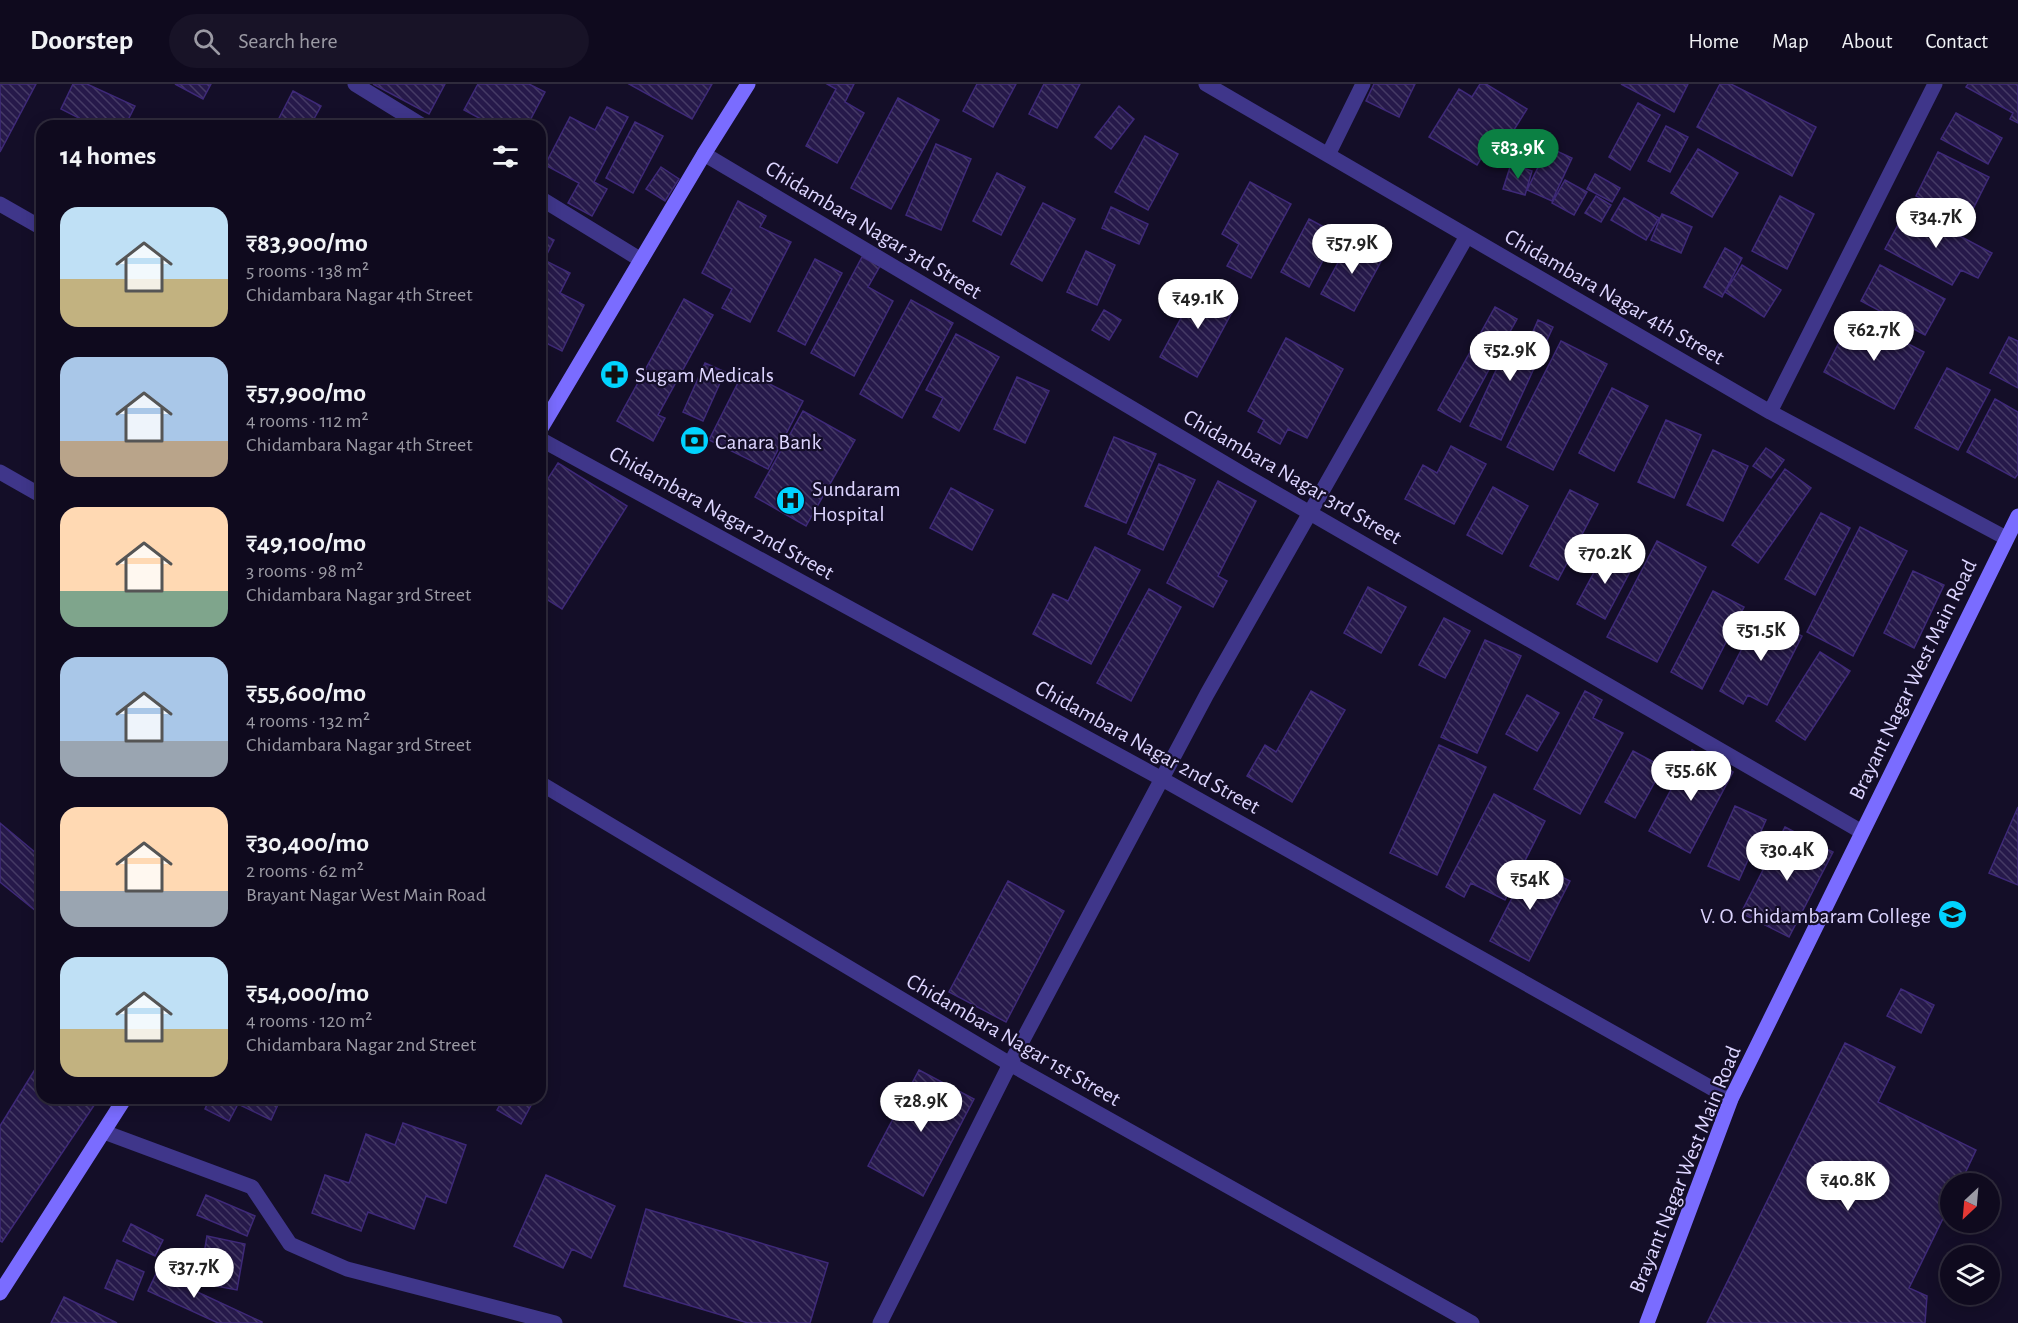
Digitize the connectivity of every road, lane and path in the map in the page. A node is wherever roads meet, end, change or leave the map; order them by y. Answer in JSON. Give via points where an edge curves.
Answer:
{"nodes":[{"id":1,"x":355,"y":84,"type":"edge"},
{"id":2,"x":748,"y":84,"type":"edge"},
{"id":3,"x":1206,"y":84,"type":"edge"},
{"id":4,"x":1363,"y":84,"type":"edge"},
{"id":5,"x":1935,"y":84,"type":"edge"},
{"id":6,"x":413,"y":120,"type":"edge"},
{"id":7,"x":704,"y":154,"type":"junction"},
{"id":8,"x":1328,"y":155,"type":"junction"},
{"id":9,"x":546,"y":202,"type":"edge"},
{"id":10,"x":0,"y":204,"type":"edge"},
{"id":11,"x":36,"y":225,"type":"edge"},
{"id":12,"x":1467,"y":236,"type":"junction"},
{"id":13,"x":640,"y":260,"type":"junction"},
{"id":14,"x":1770,"y":412,"type":"junction"},
{"id":15,"x":546,"y":420,"type":"edge"},
{"id":16,"x":546,"y":442,"type":"edge"},
{"id":17,"x":0,"y":472,"type":"edge"},
{"id":18,"x":36,"y":493,"type":"edge"},
{"id":19,"x":1309,"y":513,"type":"junction"},
{"id":20,"x":2018,"y":516,"type":"edge"},
{"id":21,"x":2006,"y":538,"type":"junction"},
{"id":22,"x":1162,"y":779,"type":"junction"},
{"id":23,"x":546,"y":787,"type":"edge"},
{"id":24,"x":1862,"y":832,"type":"junction"},
{"id":25,"x":1010,"y":1064,"type":"junction"},
{"id":26,"x":1731,"y":1098,"type":"junction"},
{"id":27,"x":121,"y":1104,"type":"edge"},
{"id":28,"x":104,"y":1132,"type":"junction"},
{"id":29,"x":0,"y":1293,"type":"edge"},
{"id":30,"x":555,"y":1323,"type":"edge"},
{"id":31,"x":880,"y":1323,"type":"edge"},
{"id":32,"x":1472,"y":1323,"type":"edge"},
{"id":33,"x":1647,"y":1323,"type":"edge"}],
"edges":[{"from":1,"to":6,"type":"street"},
{"from":2,"to":7,"type":"street"},
{"from":3,"to":8,"type":"street","name":"Chidambara Nagar 4th Street"},
{"from":4,"to":8,"type":"street"},
{"from":5,"to":14,"type":"street"},
{"from":7,"to":13,"type":"street"},
{"from":7,"to":19,"type":"street","name":"Chidambara Nagar 3rd Street"},
{"from":8,"to":12,"type":"street","name":"Chidambara Nagar 4th Street"},
{"from":9,"to":13,"type":"street"},
{"from":10,"to":11,"type":"street"},
{"from":12,"to":14,"type":"street","name":"Chidambara Nagar 4th Street"},
{"from":12,"to":19,"type":"street"},
{"from":13,"to":15,"type":"street"},
{"from":14,"to":21,"type":"street","name":"Chidambara Nagar 4th Street"},
{"from":16,"to":22,"type":"street","name":"Chidambara Nagar 2nd Street"},
{"from":17,"to":18,"type":"street"},
{"from":19,"to":22,"type":"street"},
{"from":19,"to":24,"type":"street","name":"Chidambara Nagar 3rd Street"},
{"from":20,"to":21,"type":"street","name":"Brayant Nagar West Main Road"},
{"from":21,"to":24,"type":"street","name":"Brayant Nagar West Main Road"},
{"from":22,"to":25,"type":"street"},
{"from":22,"to":26,"type":"street","name":"Chidambara Nagar 2nd Street"},
{"from":23,"to":25,"type":"street","name":"Chidambara Nagar 1st Street"},
{"from":24,"to":26,"type":"street","name":"Brayant Nagar West Main Road"},
{"from":25,"to":31,"type":"street"},
{"from":25,"to":32,"type":"street","name":"Chidambara Nagar 1st Street"},
{"from":26,"to":33,"type":"street","name":"Brayant Nagar West Main Road"},
{"from":27,"to":28,"type":"street"},
{"from":28,"to":29,"type":"street"},
{"from":28,"to":30,"type":"street","via":[[252,1187],[290,1244],[347,1269]]}]}
